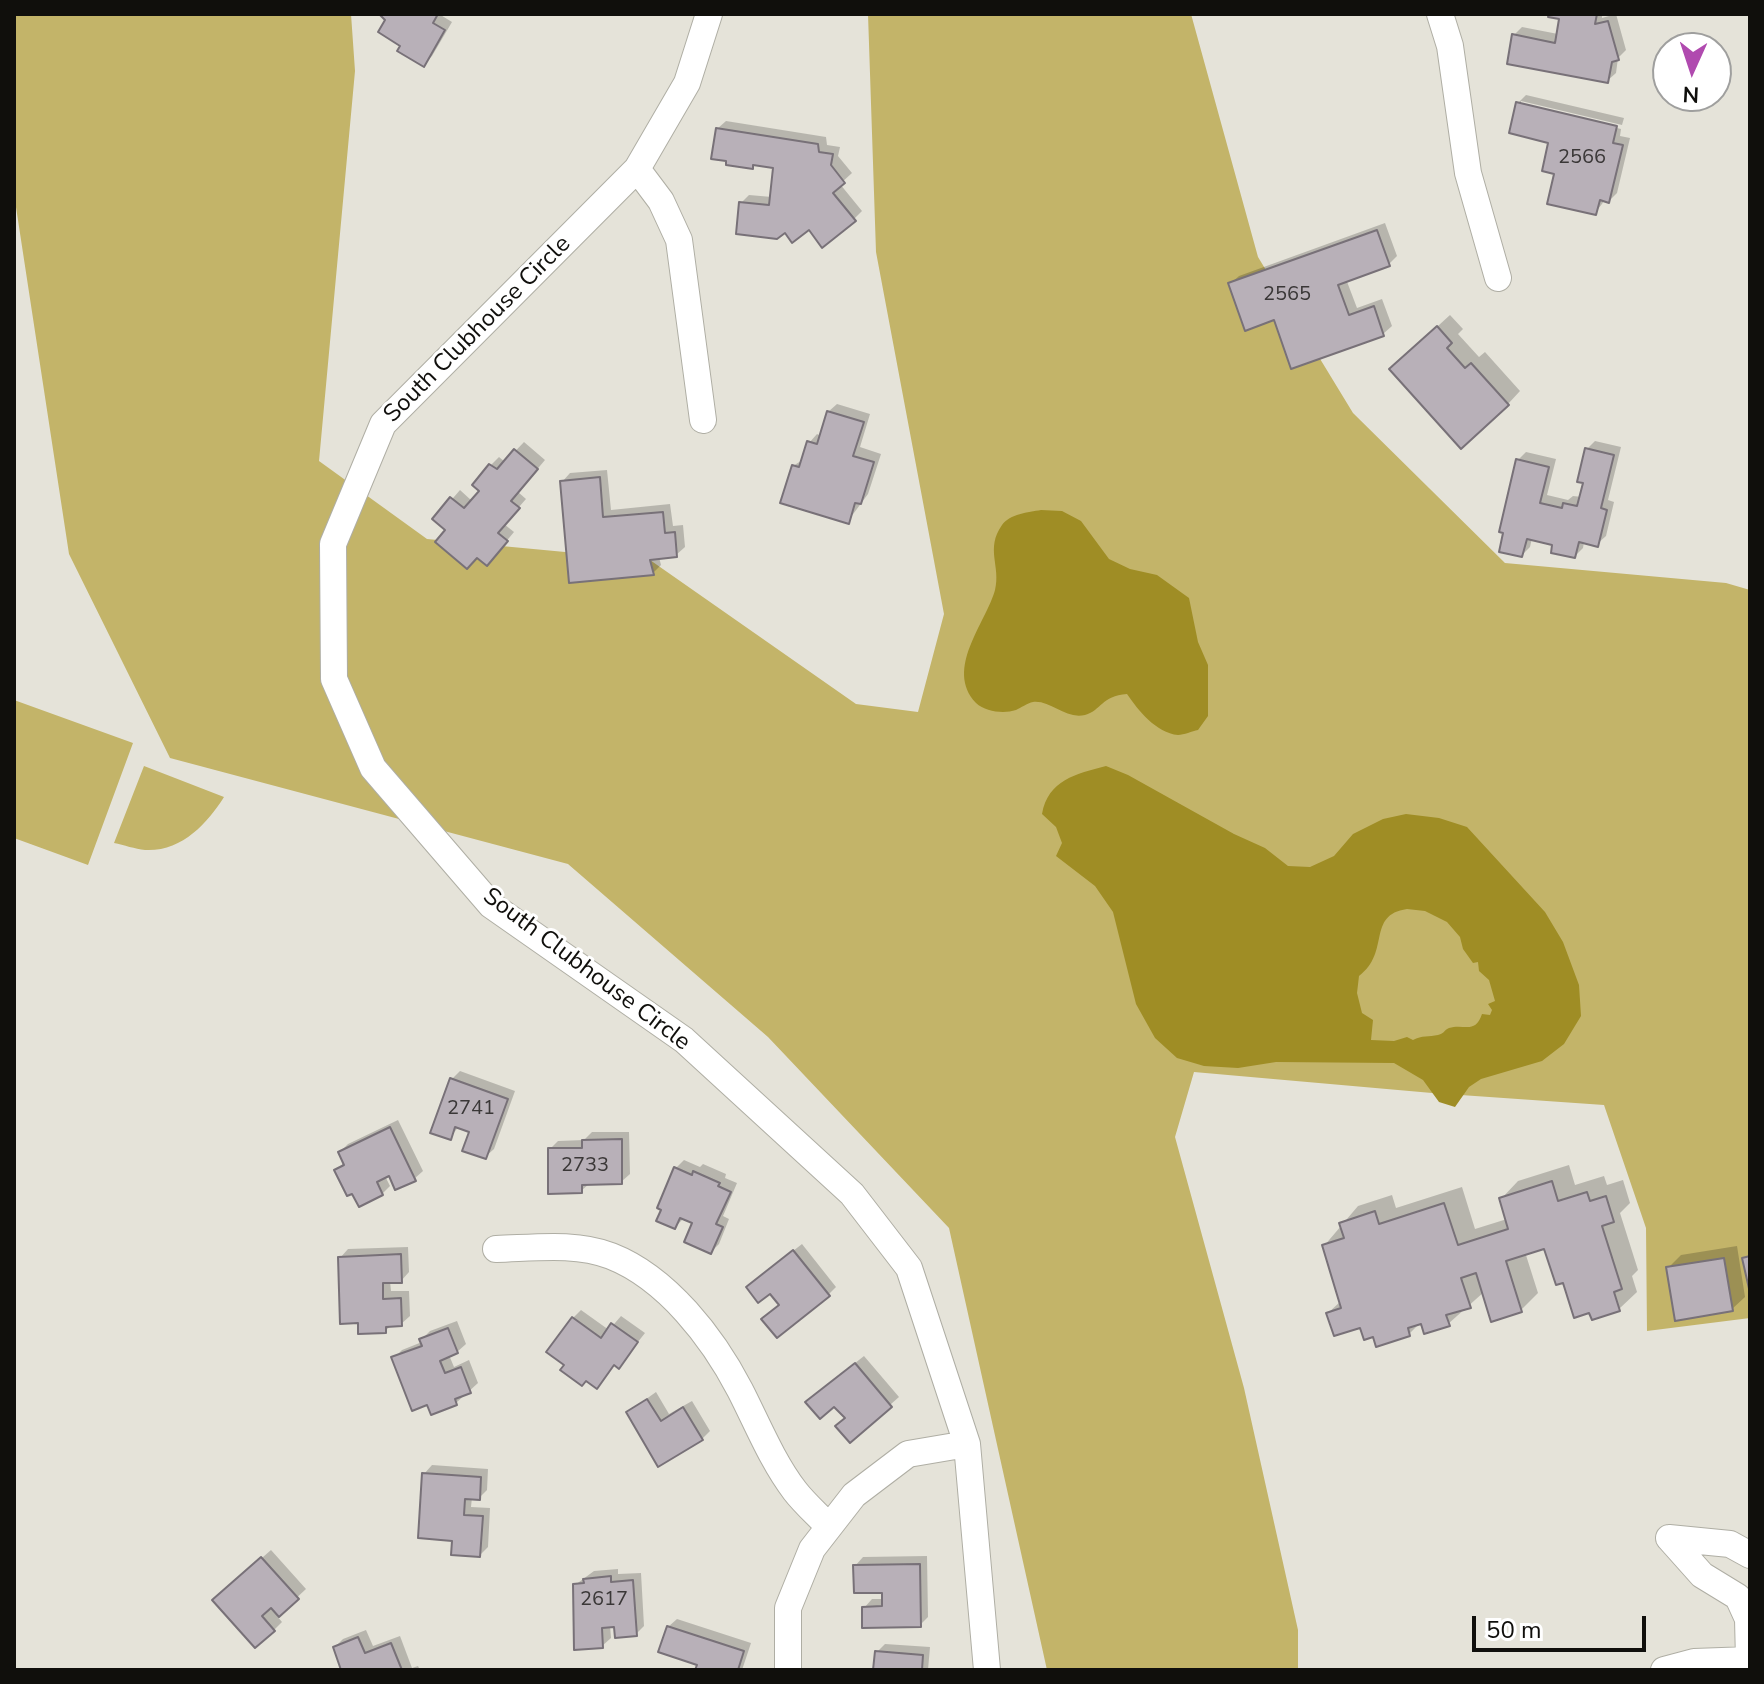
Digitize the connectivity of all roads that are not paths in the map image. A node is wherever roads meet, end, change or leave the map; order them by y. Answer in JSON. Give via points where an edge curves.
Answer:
{"nodes":[{"id":1,"x":709,"y":14,"type":"edge"},
{"id":2,"x":1440,"y":14,"type":"edge"},
{"id":3,"x":637,"y":169,"type":"junction"},
{"id":4,"x":1498,"y":278,"type":"dead end"},
{"id":5,"x":703,"y":420,"type":"dead end"},
{"id":6,"x":496,"y":1249,"type":"dead end"},
{"id":7,"x":967,"y":1444,"type":"junction"},
{"id":8,"x":829,"y":1527,"type":"junction"},
{"id":9,"x":1750,"y":1555,"type":"edge"},
{"id":10,"x":1750,"y":1660,"type":"edge"},
{"id":11,"x":788,"y":1670,"type":"edge"},
{"id":12,"x":987,"y":1670,"type":"edge"},
{"id":13,"x":1664,"y":1670,"type":"edge"},
{"id":14,"x":1746,"y":1670,"type":"edge"}],
"edges":[{"from":1,"to":3,"type":"street","name":"South Clubhouse Circle","via":[[687,83]]},
{"from":2,"to":4,"type":"street","via":[[1450,46],[1468,173]]},
{"from":3,"to":5,"type":"street","via":[[661,201],[679,240]]},
{"from":3,"to":7,"type":"street","name":"South Clubhouse Circle","via":[[383,424],[333,544],[334,679],[373,768],[491,905],[684,1040],[852,1194],[909,1268]]},
{"from":6,"to":8,"type":"street","via":[[566,1247],[611,1256],[657,1283],[701,1327],[795,1490]]},
{"from":7,"to":8,"type":"street","via":[[908,1454],[854,1495]]},
{"from":7,"to":12,"type":"street","name":"South Clubhouse Circle"},
{"from":8,"to":11,"type":"street","via":[[812,1549],[788,1608]]},
{"from":9,"to":10,"type":"street","via":[[1730,1544],[1669,1538],[1702,1575],[1738,1597],[1748,1619]]},
{"from":10,"to":13,"type":"street","via":[[1694,1662]]},
{"from":10,"to":14,"type":"street"}]}
